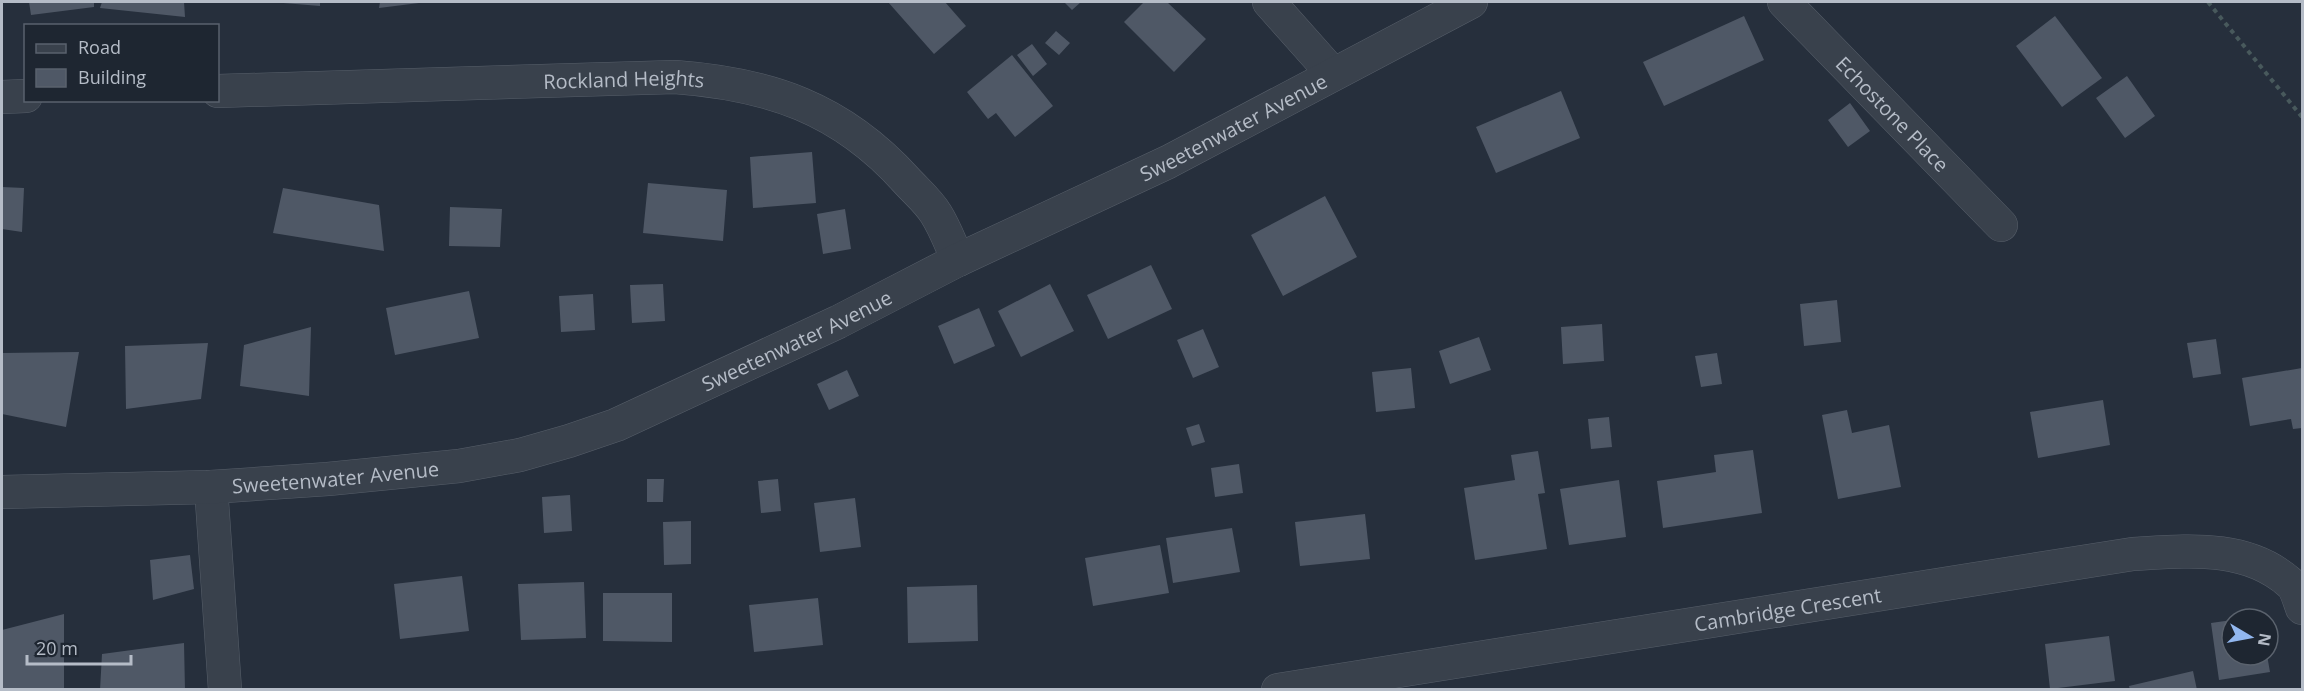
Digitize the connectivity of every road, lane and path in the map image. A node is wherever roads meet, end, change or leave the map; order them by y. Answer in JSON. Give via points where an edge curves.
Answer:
{"nodes":[{"id":1,"x":1269,"y":2,"type":"edge"},
{"id":2,"x":1471,"y":2,"type":"edge"},
{"id":3,"x":1784,"y":2,"type":"edge"},
{"id":4,"x":2208,"y":2,"type":"edge"},
{"id":5,"x":1333,"y":74,"type":"junction"},
{"id":6,"x":219,"y":91,"type":"edge"},
{"id":7,"x":24,"y":96,"type":"edge"},
{"id":8,"x":2,"y":97,"type":"edge"},
{"id":9,"x":2302,"y":117,"type":"edge"},
{"id":10,"x":2001,"y":225,"type":"dead end"},
{"id":11,"x":957,"y":260,"type":"junction"},
{"id":12,"x":211,"y":487,"type":"junction"},
{"id":13,"x":2,"y":492,"type":"edge"},
{"id":14,"x":2299,"y":590,"type":"edge"},
{"id":15,"x":225,"y":690,"type":"edge"},
{"id":16,"x":1278,"y":690,"type":"edge"}],
"edges":[{"from":1,"to":5,"type":"street"},
{"from":2,"to":5,"type":"street","name":"Sweetenwater Avenue"},
{"from":3,"to":10,"type":"street","name":"Echostone Place"},
{"from":4,"to":9,"type":"path"},
{"from":5,"to":11,"type":"street","name":"Sweetenwater Avenue","via":[[1168,162]]},
{"from":6,"to":11,"type":"street","name":"Rockland Heights","via":[[675,77],[720,80],[762,89],[804,104],[850,130],[888,160],[936,213]]},
{"from":7,"to":8,"type":"street"},
{"from":11,"to":12,"type":"street","name":"Sweetenwater Avenue","via":[[796,342],[616,425],[569,441],[459,466]]},
{"from":12,"to":13,"type":"street","name":"Sweetenwater Avenue"},
{"from":12,"to":15,"type":"street"},
{"from":14,"to":16,"type":"street","name":"Cambridge Crescent","via":[[2252,559],[2199,550],[2133,554]]}]}
